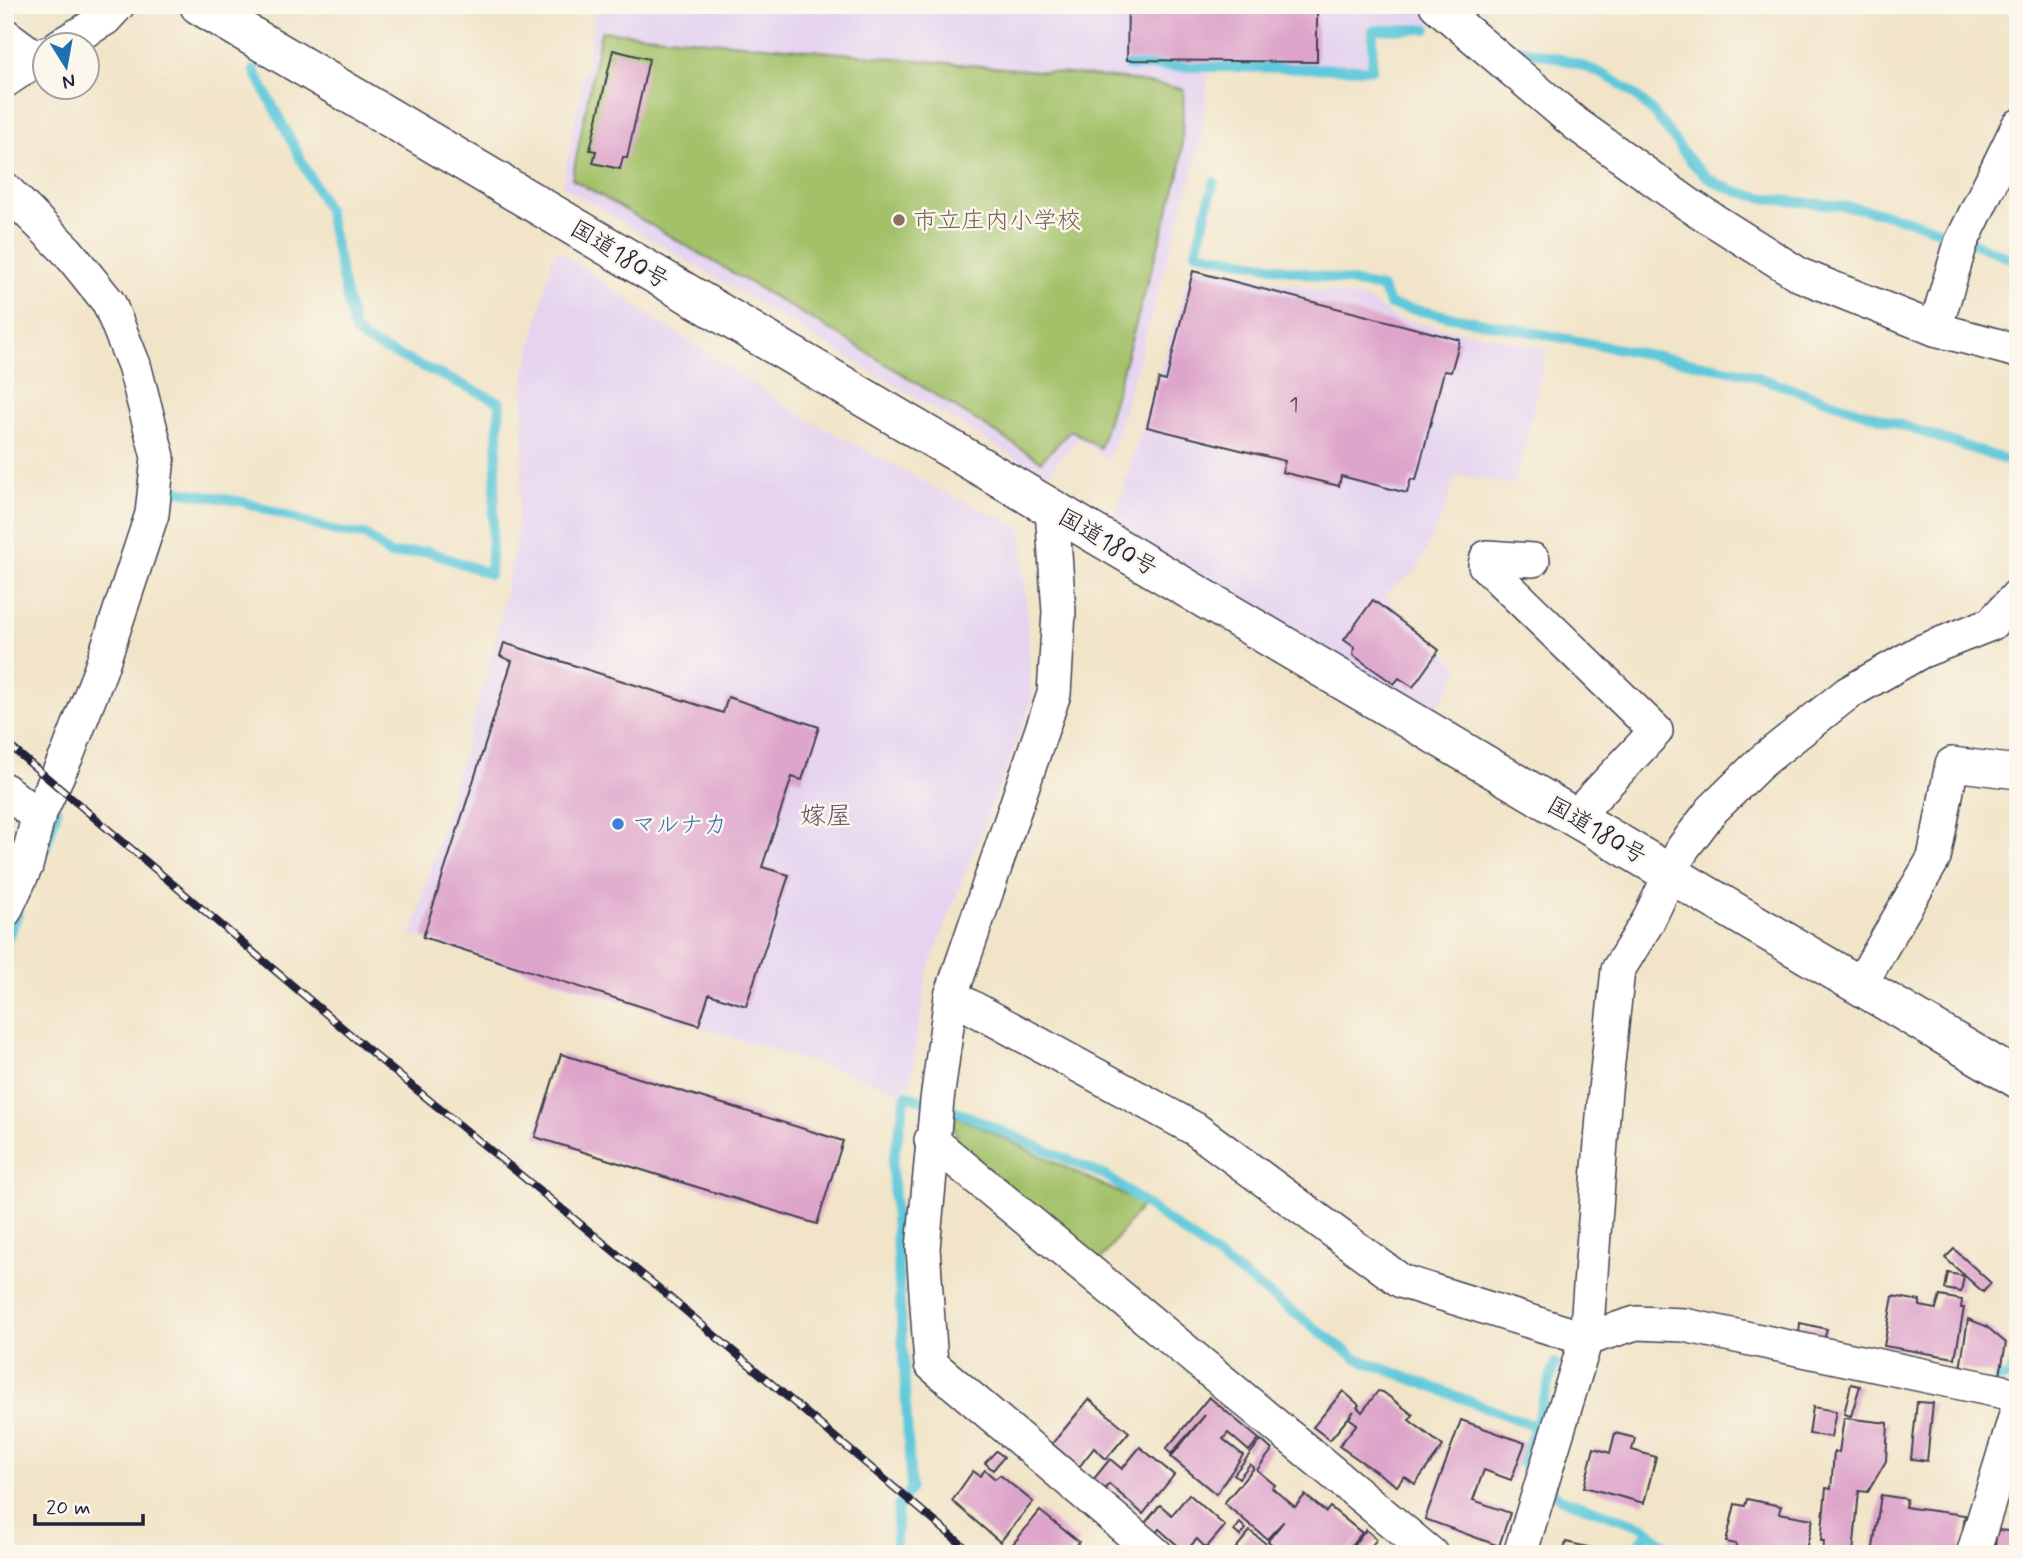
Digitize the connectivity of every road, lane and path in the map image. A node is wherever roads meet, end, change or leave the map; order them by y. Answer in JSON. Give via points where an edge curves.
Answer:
{"nodes":[{"id":1,"x":118,"y":5,"type":"edge"},
{"id":2,"x":199,"y":5,"type":"edge"},
{"id":3,"x":1436,"y":5,"type":"edge"},
{"id":4,"x":82,"y":32,"type":"edge"},
{"id":5,"x":5,"y":35,"type":"edge"},
{"id":6,"x":32,"y":46,"type":"edge"},
{"id":7,"x":32,"y":62,"type":"edge"},
{"id":8,"x":5,"y":81,"type":"edge"},
{"id":9,"x":2018,"y":126,"type":"edge"},
{"id":10,"x":5,"y":190,"type":"edge"},
{"id":11,"x":1935,"y":329,"type":"junction"},
{"id":12,"x":2018,"y":351,"type":"edge"},
{"id":13,"x":1052,"y":510,"type":"junction"},
{"id":14,"x":1533,"y":559,"type":"dead end"},
{"id":15,"x":2018,"y":595,"type":"edge"},
{"id":16,"x":2018,"y":772,"type":"edge"},
{"id":17,"x":5,"y":790,"type":"edge"},
{"id":18,"x":37,"y":817,"type":"junction"},
{"id":19,"x":1575,"y":817,"type":"junction"},
{"id":20,"x":1671,"y":873,"type":"junction"},
{"id":21,"x":5,"y":911,"type":"edge"},
{"id":22,"x":1860,"y":985,"type":"junction"},
{"id":23,"x":951,"y":996,"type":"junction"},
{"id":24,"x":2018,"y":1079,"type":"edge"},
{"id":25,"x":934,"y":1116,"type":"junction"},
{"id":26,"x":1586,"y":1339,"type":"junction"},
{"id":27,"x":2018,"y":1395,"type":"edge"},
{"id":28,"x":2018,"y":1409,"type":"edge"},
{"id":29,"x":1156,"y":1554,"type":"edge"},
{"id":30,"x":1431,"y":1554,"type":"edge"},
{"id":31,"x":1520,"y":1554,"type":"edge"},
{"id":32,"x":1973,"y":1554,"type":"edge"}],
"edges":[{"from":1,"to":4,"type":"street"},
{"from":2,"to":13,"type":"highway","name":"国道180号"},
{"from":3,"to":11,"type":"street","via":[[1576,124],[1688,204],[1800,275]]},
{"from":5,"to":6,"type":"street"},
{"from":7,"to":8,"type":"street"},
{"from":9,"to":11,"type":"street","via":[[1963,239]]},
{"from":10,"to":18,"type":"street","via":[[68,252],[109,303],[134,365],[158,457],[152,514],[100,671]]},
{"from":11,"to":12,"type":"street"},
{"from":13,"to":19,"type":"highway","name":"国道180号"},
{"from":13,"to":23,"type":"street","via":[[1059,612],[1054,694]]},
{"from":14,"to":19,"type":"street","via":[[1487,557],[1485,565],[1656,730]]},
{"from":15,"to":20,"type":"street","via":[[1991,624],[1920,652],[1848,693],[1761,762],[1712,810]]},
{"from":16,"to":22,"type":"street","via":[[1952,764],[1934,858]]},
{"from":17,"to":18,"type":"street"},
{"from":18,"to":21,"type":"street","via":[[26,866]]},
{"from":19,"to":20,"type":"highway","name":"国道180号"},
{"from":20,"to":22,"type":"highway","name":"国道180号"},
{"from":20,"to":26,"type":"street","via":[[1618,970]]},
{"from":22,"to":24,"type":"highway","name":"国道180号"},
{"from":23,"to":25,"type":"street"},
{"from":23,"to":26,"type":"street","via":[[1195,1129],[1401,1281]]},
{"from":25,"to":29,"type":"street","via":[[923,1248],[931,1364]]},
{"from":25,"to":30,"type":"street"},
{"from":26,"to":27,"type":"street","via":[[1636,1323],[1684,1325]]},
{"from":26,"to":31,"type":"street"},
{"from":28,"to":32,"type":"street"}]}
